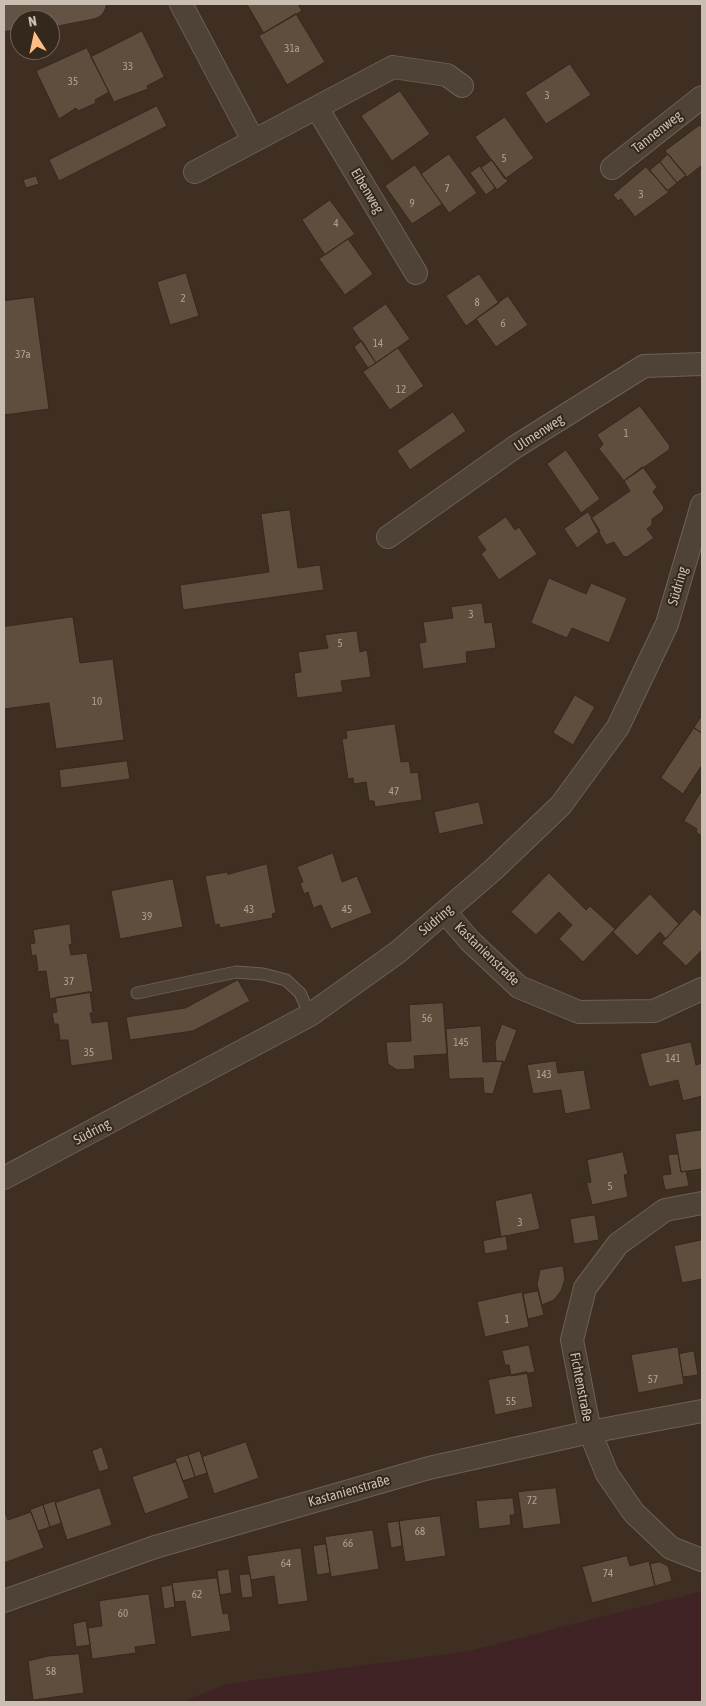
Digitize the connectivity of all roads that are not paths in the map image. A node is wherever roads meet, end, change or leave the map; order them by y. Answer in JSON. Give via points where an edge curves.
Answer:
{"nodes":[{"id":1,"x":91,"y":4,"type":"edge"},
{"id":2,"x":181,"y":4,"type":"edge"},
{"id":3,"x":4,"y":16,"type":"edge"},
{"id":4,"x":462,"y":86,"type":"dead end"},
{"id":5,"x":702,"y":96,"type":"edge"},
{"id":6,"x":317,"y":108,"type":"junction"},
{"id":7,"x":253,"y":140,"type":"junction"},
{"id":8,"x":612,"y":168,"type":"dead end"},
{"id":9,"x":195,"y":172,"type":"dead end"},
{"id":10,"x":416,"y":273,"type":"dead end"},
{"id":11,"x":702,"y":364,"type":"edge"},
{"id":12,"x":702,"y":505,"type":"edge"},
{"id":13,"x":388,"y":537,"type":"dead end"},
{"id":14,"x":445,"y":912,"type":"junction"},
{"id":15,"x":702,"y":989,"type":"edge"},
{"id":16,"x":137,"y":994,"type":"dead end"},
{"id":17,"x":310,"y":1015,"type":"junction"},
{"id":18,"x":4,"y":1178,"type":"edge"},
{"id":19,"x":702,"y":1203,"type":"edge"},
{"id":20,"x":702,"y":1411,"type":"edge"},
{"id":21,"x":590,"y":1432,"type":"junction"},
{"id":22,"x":702,"y":1560,"type":"edge"},
{"id":23,"x":4,"y":1601,"type":"edge"}],
"edges":[{"from":1,"to":3,"type":"street"},
{"from":2,"to":7,"type":"street"},
{"from":4,"to":6,"type":"street","via":[[447,75],[393,67]]},
{"from":5,"to":8,"type":"street","name":"Tannenweg"},
{"from":6,"to":7,"type":"street"},
{"from":6,"to":10,"type":"street","name":"Eibenweg"},
{"from":7,"to":9,"type":"street"},
{"from":11,"to":13,"type":"street","name":"Ulmenweg","via":[[644,366],[515,447]]},
{"from":12,"to":14,"type":"street","name":"Südring","via":[[667,624],[618,727],[561,805]]},
{"from":14,"to":15,"type":"street","name":"Kastanienstraße","via":[[470,942],[519,987],[578,1012],[654,1012]]},
{"from":14,"to":17,"type":"street","name":"Südring","via":[[398,952]]},
{"from":16,"to":17,"type":"lane","via":[[236,972],[263,974],[286,980],[300,992]]},
{"from":17,"to":18,"type":"street","name":"Südring"},
{"from":19,"to":21,"type":"street","name":"Fichtenstraße","via":[[665,1210],[618,1244],[585,1288],[572,1340]]},
{"from":20,"to":21,"type":"street","name":"Kastanienstraße"},
{"from":21,"to":22,"type":"street","name":"Fichtenstraße","via":[[607,1474],[634,1513],[672,1548]]},
{"from":21,"to":23,"type":"street","name":"Kastanienstraße","via":[[429,1468],[174,1541]]}]}
